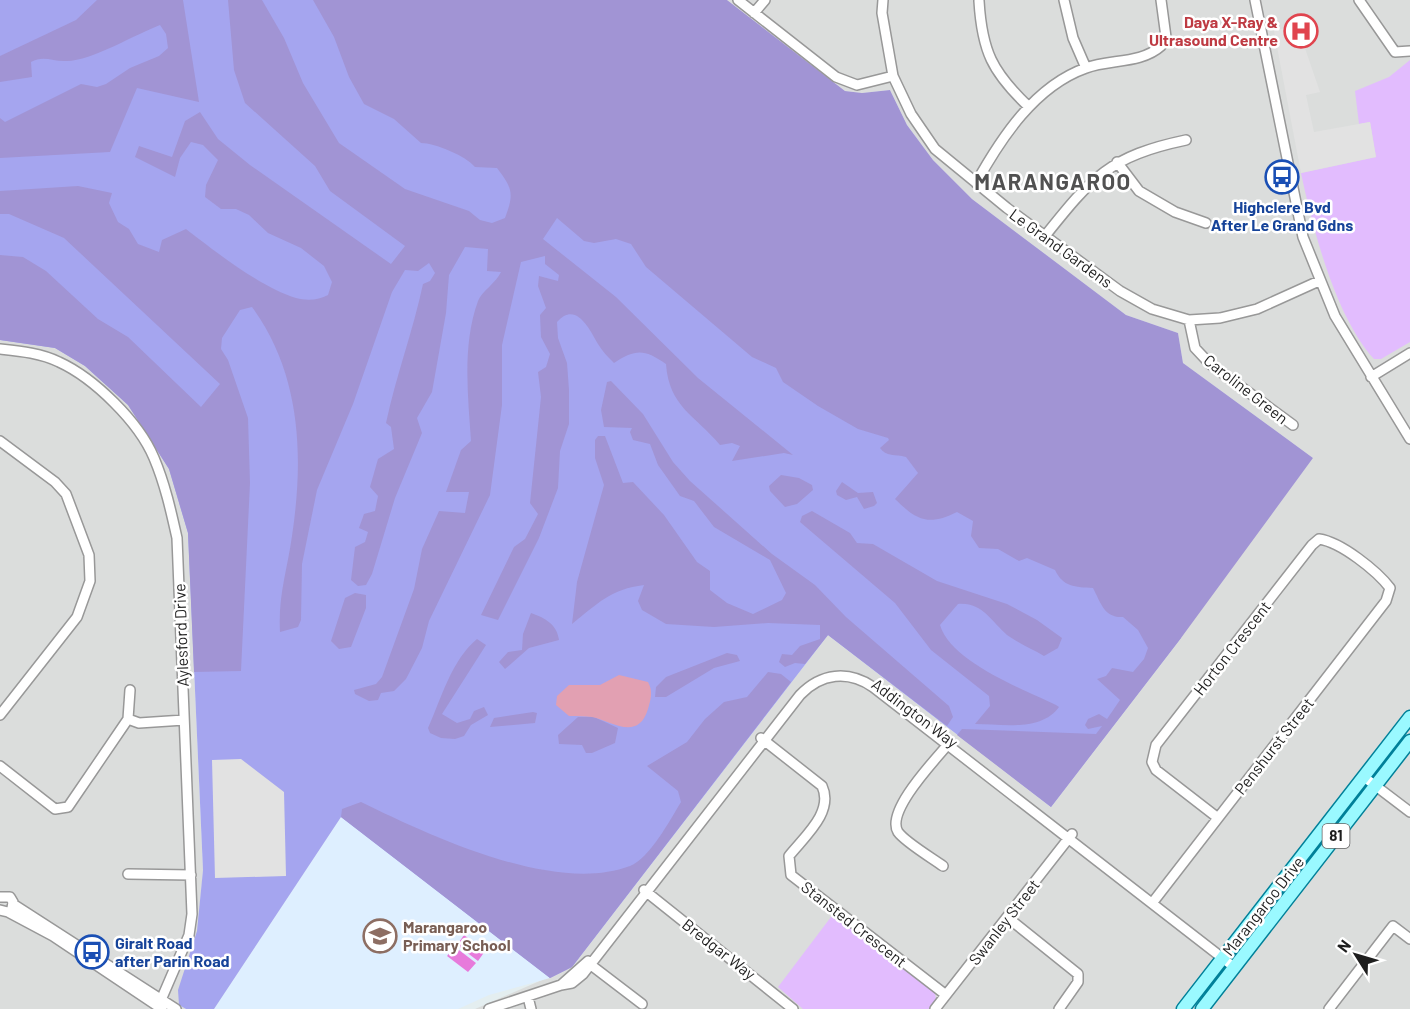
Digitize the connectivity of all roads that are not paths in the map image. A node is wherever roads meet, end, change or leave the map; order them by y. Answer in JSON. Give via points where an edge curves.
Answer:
{"nodes":[{"id":1,"x":738,"y":0,"type":"edge"},
{"id":2,"x":765,"y":0,"type":"edge"},
{"id":3,"x":883,"y":0,"type":"edge"},
{"id":4,"x":1064,"y":0,"type":"edge"},
{"id":5,"x":1161,"y":0,"type":"edge"},
{"id":6,"x":1255,"y":0,"type":"edge"},
{"id":7,"x":1359,"y":0,"type":"edge"},
{"id":8,"x":979,"y":1,"type":"edge"},
{"id":9,"x":754,"y":13,"type":"junction"},
{"id":10,"x":1410,"y":51,"type":"edge"},
{"id":11,"x":1086,"y":68,"type":"junction"},
{"id":12,"x":893,"y":76,"type":"junction"},
{"id":13,"x":1029,"y":107,"type":"junction"},
{"id":14,"x":1186,"y":140,"type":"dead end"},
{"id":15,"x":1117,"y":162,"type":"junction"},
{"id":16,"x":976,"y":183,"type":"junction"},
{"id":17,"x":1206,"y":223,"type":"dead end"},
{"id":18,"x":1045,"y":236,"type":"junction"},
{"id":19,"x":1319,"y":281,"type":"junction"},
{"id":20,"x":1189,"y":320,"type":"junction"},
{"id":21,"x":0,"y":349,"type":"edge"},
{"id":22,"x":1410,"y":353,"type":"edge"},
{"id":23,"x":1371,"y":377,"type":"junction"},
{"id":24,"x":1293,"y":425,"type":"dead end"},
{"id":25,"x":1410,"y":439,"type":"edge"},
{"id":26,"x":0,"y":441,"type":"edge"},
{"id":27,"x":1390,"y":588,"type":"joint"},
{"id":28,"x":130,"y":690,"type":"dead end"},
{"id":29,"x":0,"y":715,"type":"edge"},
{"id":30,"x":1410,"y":717,"type":"edge"},
{"id":31,"x":128,"y":719,"type":"junction"},
{"id":32,"x":184,"y":720,"type":"junction"},
{"id":33,"x":763,"y":740,"type":"junction"},
{"id":34,"x":1410,"y":741,"type":"edge"},
{"id":35,"x":950,"y":743,"type":"junction"},
{"id":36,"x":0,"y":766,"type":"edge"},
{"id":37,"x":1364,"y":777,"type":"junction"},
{"id":38,"x":1376,"y":786,"type":"junction"},
{"id":39,"x":1410,"y":812,"type":"edge"},
{"id":40,"x":1218,"y":819,"type":"junction"},
{"id":41,"x":1071,"y":836,"type":"junction"},
{"id":42,"x":943,"y":866,"type":"dead end"},
{"id":43,"x":128,"y":874,"type":"dead end"},
{"id":44,"x":191,"y":875,"type":"junction"},
{"id":45,"x":646,"y":891,"type":"junction"},
{"id":46,"x":0,"y":896,"type":"edge"},
{"id":47,"x":1154,"y":900,"type":"junction"},
{"id":48,"x":5,"y":911,"type":"edge"},
{"id":49,"x":1007,"y":917,"type":"junction"},
{"id":50,"x":1410,"y":939,"type":"edge"},
{"id":51,"x":1224,"y":955,"type":"junction"},
{"id":52,"x":589,"y":964,"type":"junction"},
{"id":53,"x":1237,"y":964,"type":"junction"},
{"id":54,"x":946,"y":995,"type":"junction"},
{"id":55,"x":528,"y":997,"type":"junction"},
{"id":56,"x":642,"y":1004,"type":"dead end"},
{"id":57,"x":160,"y":1005,"type":"edge"},
{"id":58,"x":176,"y":1009,"type":"edge"},
{"id":59,"x":489,"y":1009,"type":"edge"},
{"id":60,"x":531,"y":1009,"type":"edge"},
{"id":61,"x":793,"y":1009,"type":"edge"},
{"id":62,"x":935,"y":1009,"type":"edge"},
{"id":63,"x":1059,"y":1009,"type":"edge"},
{"id":64,"x":1183,"y":1009,"type":"edge"},
{"id":65,"x":1202,"y":1009,"type":"edge"},
{"id":66,"x":1329,"y":1009,"type":"edge"}],
"edges":[{"from":1,"to":9,"type":"street"},
{"from":2,"to":9,"type":"street"},
{"from":3,"to":12,"type":"street","name":"Le Grand Gardens"},
{"from":4,"to":11,"type":"street","via":[[1073,38]]},
{"from":5,"to":11,"type":"street","via":[[1166,37],[1161,46],[1124,61]]},
{"from":6,"to":19,"type":"street","via":[[1294,201]]},
{"from":7,"to":10,"type":"street","via":[[1395,52]]},
{"from":8,"to":13,"type":"street","via":[[988,57],[1008,87]]},
{"from":9,"to":12,"type":"street","via":[[836,77],[857,85]]},
{"from":11,"to":13,"type":"street"},
{"from":12,"to":16,"type":"street","name":"Le Grand Gardens","via":[[911,114],[935,149]]},
{"from":13,"to":16,"type":"street","via":[[1005,135]]},
{"from":14,"to":15,"type":"street","via":[[1152,147]]},
{"from":15,"to":17,"type":"street","via":[[1139,191],[1175,212]]},
{"from":15,"to":18,"type":"street","via":[[1093,179]]},
{"from":16,"to":18,"type":"street","name":"Le Grand Gardens"},
{"from":18,"to":20,"type":"street","name":"Le Grand Gardens","via":[[1120,291],[1152,309]]},
{"from":19,"to":20,"type":"street","name":"Le Grand Gardens","via":[[1238,315]]},
{"from":19,"to":23,"type":"street"},
{"from":20,"to":24,"type":"street","name":"Caroline Green","via":[[1195,348]]},
{"from":21,"to":32,"type":"street","name":"Aylesford Drive","via":[[57,361],[83,374],[131,421],[153,456],[166,489],[177,538]]},
{"from":22,"to":23,"type":"street"},
{"from":23,"to":25,"type":"street"},
{"from":26,"to":29,"type":"street","via":[[66,494],[89,555],[90,581],[77,617]]},
{"from":27,"to":40,"type":"street","name":"Penshurst Street","via":[[1386,601]]},
{"from":27,"to":40,"type":"street","name":"Horton Crescent","via":[[1382,577],[1331,541],[1319,539],[1156,745],[1152,762],[1156,770]]},
{"from":28,"to":31,"type":"street"},
{"from":30,"to":37,"type":"main road","name":"Marangaroo Drive","number":"81"},
{"from":31,"to":32,"type":"street","via":[[140,723]]},
{"from":31,"to":36,"type":"street","via":[[68,807],[55,808]]},
{"from":32,"to":44,"type":"street","name":"Aylesford Drive"},
{"from":33,"to":35,"type":"street","name":"Addington Way","via":[[808,687],[827,677],[844,675],[873,687]]},
{"from":33,"to":45,"type":"street","name":"Addington Way"},
{"from":33,"to":54,"type":"street","name":"Stansted Crescent","via":[[822,786],[826,795],[823,812],[789,856],[791,875]]},
{"from":34,"to":38,"type":"main road","name":"Marangaroo Drive","number":"81"},
{"from":35,"to":41,"type":"street","name":"Addington Way"},
{"from":35,"to":42,"type":"street","via":[[899,806],[895,820],[898,832]]},
{"from":37,"to":38,"type":"street"},
{"from":37,"to":51,"type":"main road","name":"Marangaroo Drive","number":"81"},
{"from":38,"to":39,"type":"street"},
{"from":38,"to":53,"type":"main road","name":"Marangaroo Drive","number":"81"},
{"from":40,"to":47,"type":"street","name":"Penshurst Street"},
{"from":41,"to":47,"type":"street","name":"Addington Way"},
{"from":41,"to":49,"type":"street","name":"Swanley Street"},
{"from":43,"to":44,"type":"street"},
{"from":44,"to":57,"type":"street","name":"Aylesford Drive","via":[[189,935]]},
{"from":45,"to":52,"type":"street","name":"Addington Way"},
{"from":45,"to":61,"type":"street","name":"Bredgar Way"},
{"from":46,"to":48,"type":"street","via":[[9,896]]},
{"from":47,"to":51,"type":"street","name":"Addington Way"},
{"from":48,"to":57,"type":"street","via":[[53,936]]},
{"from":49,"to":54,"type":"street","name":"Swanley Street"},
{"from":49,"to":63,"type":"street","via":[[1078,974]]},
{"from":50,"to":66,"type":"street","via":[[1393,926]]},
{"from":51,"to":53,"type":"street","name":"Addington Way"},
{"from":51,"to":64,"type":"main road","name":"Marangaroo Drive","number":"81"},
{"from":52,"to":55,"type":"street","name":"Addington Way","via":[[561,985]]},
{"from":52,"to":56,"type":"street"},
{"from":53,"to":65,"type":"main road","name":"Marangaroo Drive","number":"81"},
{"from":54,"to":62,"type":"street","name":"Swanley Street"},
{"from":55,"to":59,"type":"street","name":"Addington Way"},
{"from":55,"to":60,"type":"street"},
{"from":57,"to":58,"type":"street"}]}
